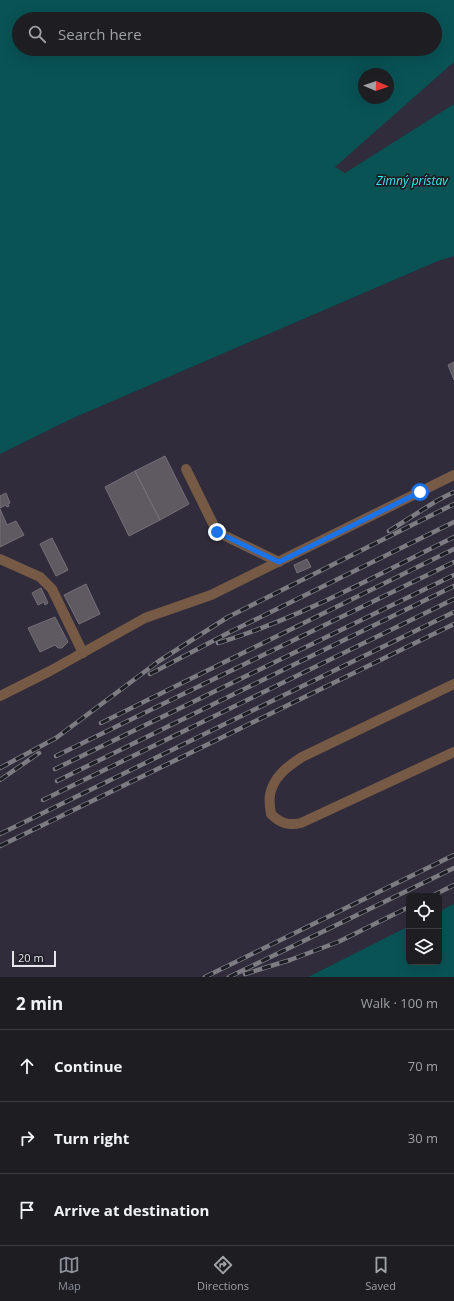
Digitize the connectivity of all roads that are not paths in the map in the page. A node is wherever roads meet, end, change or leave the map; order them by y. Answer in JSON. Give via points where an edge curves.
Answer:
{"nodes":[{"id":1,"x":186,"y":469,"type":"dead end"},
{"id":2,"x":454,"y":475,"type":"edge"},
{"id":3,"x":0,"y":559,"type":"edge"},
{"id":4,"x":279,"y":562,"type":"junction"},
{"id":5,"x":82,"y":653,"type":"junction"},
{"id":6,"x":454,"y":684,"type":"edge"},
{"id":7,"x":0,"y":696,"type":"edge"},
{"id":8,"x":454,"y":752,"type":"edge"}],
"edges":[{"from":1,"to":4,"type":"lane","via":[[217,532]]},
{"from":2,"to":4,"type":"lane"},
{"from":3,"to":5,"type":"lane","via":[[40,577],[52,589]]},
{"from":4,"to":5,"type":"lane","via":[[211,595],[145,618]]},
{"from":5,"to":7,"type":"lane"},
{"from":6,"to":8,"type":"lane","via":[[288,766],[275,780],[270,795],[271,814],[277,820],[290,825],[301,823]]}]}
